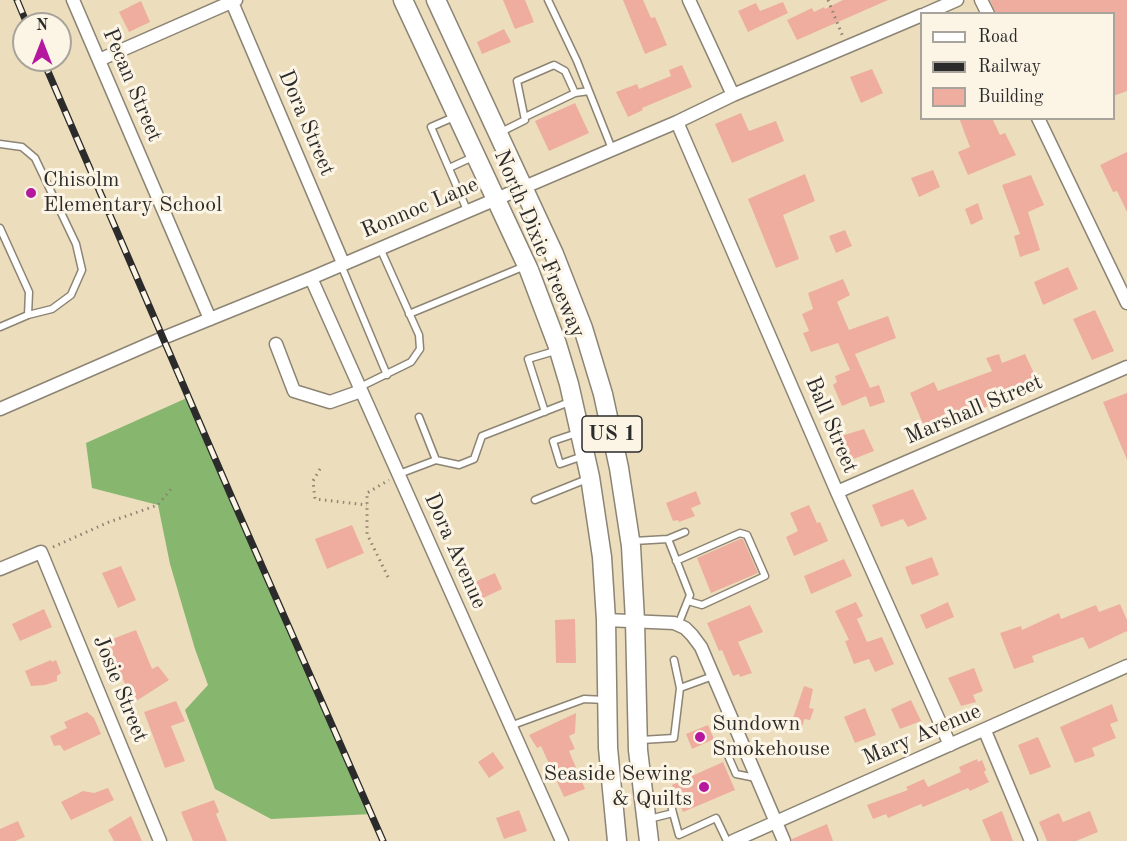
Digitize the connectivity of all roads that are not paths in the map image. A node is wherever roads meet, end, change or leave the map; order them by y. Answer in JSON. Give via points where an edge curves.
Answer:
{"nodes":[{"id":1,"x":73,"y":0,"type":"edge"},
{"id":2,"x":403,"y":0,"type":"edge"},
{"id":3,"x":436,"y":0,"type":"edge"},
{"id":4,"x":548,"y":0,"type":"edge"},
{"id":5,"x":689,"y":0,"type":"edge"},
{"id":6,"x":957,"y":0,"type":"edge"},
{"id":7,"x":233,"y":1,"type":"edge"},
{"id":8,"x":928,"y":12,"type":"edge"},
{"id":9,"x":920,"y":15,"type":"edge"},
{"id":10,"x":99,"y":60,"type":"junction"},
{"id":11,"x":589,"y":91,"type":"junction"},
{"id":12,"x":576,"y":93,"type":"junction"},
{"id":13,"x":733,"y":95,"type":"junction"},
{"id":14,"x":457,"y":116,"type":"junction"},
{"id":15,"x":525,"y":117,"type":"junction"},
{"id":16,"x":1039,"y":120,"type":"edge"},
{"id":17,"x":677,"y":122,"type":"junction"},
{"id":18,"x":499,"y":133,"type":"junction"},
{"id":19,"x":0,"y":144,"type":"edge"},
{"id":20,"x":612,"y":149,"type":"junction"},
{"id":21,"x":476,"y":155,"type":"junction"},
{"id":22,"x":449,"y":168,"type":"junction"},
{"id":23,"x":524,"y":186,"type":"junction"},
{"id":24,"x":496,"y":198,"type":"junction"},
{"id":25,"x":467,"y":210,"type":"junction"},
{"id":26,"x":0,"y":228,"type":"edge"},
{"id":27,"x":380,"y":248,"type":"junction"},
{"id":28,"x":342,"y":264,"type":"junction"},
{"id":29,"x":527,"y":265,"type":"junction"},
{"id":30,"x":311,"y":278,"type":"junction"},
{"id":31,"x":1127,"y":303,"type":"edge"},
{"id":32,"x":409,"y":314,"type":"junction"},
{"id":33,"x":28,"y":315,"type":"junction"},
{"id":34,"x":210,"y":319,"type":"junction"},
{"id":35,"x":0,"y":327,"type":"edge"},
{"id":36,"x":276,"y":344,"type":"dead end"},
{"id":37,"x":559,"y":350,"type":"junction"},
{"id":38,"x":1127,"y":367,"type":"edge"},
{"id":39,"x":387,"y":375,"type":"junction"},
{"id":40,"x":360,"y":389,"type":"junction"},
{"id":41,"x":573,"y":400,"type":"junction"},
{"id":42,"x":0,"y":410,"type":"edge"},
{"id":43,"x":545,"y":412,"type":"junction"},
{"id":44,"x":419,"y":417,"type":"dead end"},
{"id":45,"x":581,"y":432,"type":"junction"},
{"id":46,"x":586,"y":456,"type":"junction"},
{"id":47,"x":436,"y":460,"type":"junction"},
{"id":48,"x":398,"y":474,"type":"junction"},
{"id":49,"x":590,"y":477,"type":"junction"},
{"id":50,"x":837,"y":492,"type":"junction"},
{"id":51,"x":535,"y":500,"type":"dead end"},
{"id":52,"x":685,"y":532,"type":"dead end"},
{"id":53,"x":668,"y":539,"type":"junction"},
{"id":54,"x":630,"y":541,"type":"junction"},
{"id":55,"x":676,"y":561,"type":"junction"},
{"id":56,"x":0,"y":569,"type":"edge"},
{"id":57,"x":688,"y":601,"type":"junction"},
{"id":58,"x":606,"y":620,"type":"junction"},
{"id":59,"x":635,"y":621,"type":"junction"},
{"id":60,"x":678,"y":625,"type":"junction"},
{"id":61,"x":674,"y":660,"type":"dead end"},
{"id":62,"x":1127,"y":666,"type":"edge"},
{"id":63,"x":714,"y":676,"type":"junction"},
{"id":64,"x":680,"y":688,"type":"junction"},
{"id":65,"x":606,"y":700,"type":"junction"},
{"id":66,"x":510,"y":726,"type":"junction"},
{"id":67,"x":985,"y":731,"type":"junction"},
{"id":68,"x":741,"y":739,"type":"junction"},
{"id":69,"x":638,"y":740,"type":"junction"},
{"id":70,"x":950,"y":745,"type":"junction"},
{"id":71,"x":757,"y":778,"type":"junction"},
{"id":72,"x":668,"y":793,"type":"dead end"},
{"id":73,"x":673,"y":813,"type":"junction"},
{"id":74,"x":646,"y":820,"type":"junction"},
{"id":75,"x":776,"y":822,"type":"junction"},
{"id":76,"x":160,"y":841,"type":"edge"},
{"id":77,"x":562,"y":841,"type":"edge"},
{"id":78,"x":617,"y":841,"type":"edge"},
{"id":79,"x":649,"y":841,"type":"edge"},
{"id":80,"x":727,"y":841,"type":"edge"},
{"id":81,"x":733,"y":841,"type":"edge"},
{"id":82,"x":784,"y":841,"type":"edge"},
{"id":83,"x":1031,"y":841,"type":"edge"}],
"edges":[{"from":1,"to":10,"type":"street","name":"Pecan Street"},
{"from":2,"to":14,"type":"main road","name":"North Dixie Freeway","number":"US 1"},
{"from":3,"to":18,"type":"main road","name":"North Dixie Freeway","number":"US 1"},
{"from":4,"to":11,"type":"lane"},
{"from":5,"to":13,"type":"street"},
{"from":6,"to":8,"type":"street","name":"Ronnoc Lane"},
{"from":7,"to":10,"type":"street"},
{"from":7,"to":28,"type":"street","name":"Dora Street"},
{"from":9,"to":13,"type":"street","name":"Ronnoc Lane"},
{"from":10,"to":34,"type":"street","name":"Pecan Street"},
{"from":11,"to":12,"type":"lane"},
{"from":11,"to":20,"type":"lane"},
{"from":12,"to":15,"type":"lane"},
{"from":12,"to":15,"type":"lane","via":[[565,71],[554,65],[517,81]]},
{"from":13,"to":17,"type":"street","name":"Ronnoc Lane"},
{"from":14,"to":21,"type":"main road","name":"North Dixie Freeway","number":"US 1"},
{"from":14,"to":22,"type":"lane","via":[[431,127]]},
{"from":15,"to":18,"type":"lane"},
{"from":16,"to":31,"type":"street"},
{"from":17,"to":20,"type":"street","name":"Ronnoc Lane"},
{"from":17,"to":50,"type":"street","name":"Ball Street"},
{"from":18,"to":23,"type":"main road","name":"North Dixie Freeway","number":"US 1"},
{"from":19,"to":33,"type":"lane","via":[[22,147],[35,158],[76,244],[82,270],[71,295],[52,309]]},
{"from":20,"to":23,"type":"street","name":"Ronnoc Lane"},
{"from":21,"to":22,"type":"lane"},
{"from":21,"to":24,"type":"main road","name":"North Dixie Freeway","number":"US 1"},
{"from":22,"to":25,"type":"lane"},
{"from":23,"to":24,"type":"street","name":"Ronnoc Lane"},
{"from":23,"to":54,"type":"main road","name":"North Dixie Freeway","number":"US 1","via":[[568,287],[593,362],[619,468]]},
{"from":24,"to":25,"type":"street","name":"Ronnoc Lane"},
{"from":24,"to":29,"type":"main road","name":"North Dixie Freeway","number":"US 1"},
{"from":25,"to":27,"type":"street","name":"Ronnoc Lane"},
{"from":26,"to":33,"type":"lane","via":[[29,292]]},
{"from":27,"to":28,"type":"street","name":"Ronnoc Lane"},
{"from":27,"to":32,"type":"lane"},
{"from":28,"to":30,"type":"street","name":"Ronnoc Lane"},
{"from":28,"to":39,"type":"lane"},
{"from":29,"to":32,"type":"lane"},
{"from":29,"to":37,"type":"main road","name":"North Dixie Freeway","number":"US 1"},
{"from":30,"to":34,"type":"street","name":"Ronnoc Lane"},
{"from":30,"to":40,"type":"street","name":"Dora Avenue"},
{"from":32,"to":39,"type":"lane","via":[[420,350],[411,362]]},
{"from":33,"to":35,"type":"lane"},
{"from":34,"to":42,"type":"street","name":"Ronnoc Lane"},
{"from":36,"to":40,"type":"street","via":[[294,391],[330,402]]},
{"from":37,"to":41,"type":"main road","name":"North Dixie Freeway","number":"US 1"},
{"from":37,"to":43,"type":"lane","via":[[528,359]]},
{"from":38,"to":50,"type":"street","name":"Marshall Street"},
{"from":39,"to":40,"type":"lane"},
{"from":40,"to":48,"type":"street","name":"Dora Avenue"},
{"from":41,"to":43,"type":"lane"},
{"from":41,"to":45,"type":"main road","name":"North Dixie Freeway","number":"US 1"},
{"from":43,"to":47,"type":"lane","via":[[482,436],[474,459],[459,465]]},
{"from":44,"to":47,"type":"lane"},
{"from":45,"to":46,"type":"main road","name":"North Dixie Freeway","number":"US 1"},
{"from":45,"to":46,"type":"lane","via":[[553,441],[560,464]]},
{"from":46,"to":49,"type":"main road","name":"North Dixie Freeway","number":"US 1"},
{"from":47,"to":48,"type":"lane"},
{"from":48,"to":66,"type":"street","name":"Dora Avenue"},
{"from":49,"to":51,"type":"lane"},
{"from":49,"to":58,"type":"main road","name":"North Dixie Freeway","number":"US 1","via":[[602,556]]},
{"from":50,"to":70,"type":"street","name":"Ball Street"},
{"from":52,"to":53,"type":"lane"},
{"from":53,"to":54,"type":"lane"},
{"from":53,"to":55,"type":"lane"},
{"from":54,"to":59,"type":"main road","name":"North Dixie Freeway","number":"US 1"},
{"from":55,"to":57,"type":"lane","via":[[690,595]]},
{"from":55,"to":57,"type":"lane","via":[[740,533],[747,535],[765,576],[702,605]]},
{"from":56,"to":76,"type":"street","name":"Josie Street","via":[[41,552]]},
{"from":57,"to":60,"type":"lane"},
{"from":58,"to":59,"type":"street"},
{"from":58,"to":65,"type":"main road","name":"North Dixie Freeway","number":"US 1"},
{"from":59,"to":60,"type":"street"},
{"from":59,"to":69,"type":"main road","name":"North Dixie Freeway","number":"US 1"},
{"from":60,"to":63,"type":"street","via":[[701,646]]},
{"from":61,"to":64,"type":"lane"},
{"from":62,"to":67,"type":"street","name":"Mary Avenue"},
{"from":63,"to":64,"type":"lane"},
{"from":63,"to":68,"type":"street"},
{"from":64,"to":69,"type":"lane","via":[[674,738]]},
{"from":65,"to":66,"type":"lane","via":[[584,699]]},
{"from":65,"to":78,"type":"main road","name":"North Dixie Freeway","number":"US 1"},
{"from":66,"to":77,"type":"street","name":"Dora Avenue"},
{"from":67,"to":70,"type":"street","name":"Mary Avenue"},
{"from":67,"to":83,"type":"street"},
{"from":68,"to":71,"type":"street"},
{"from":68,"to":71,"type":"lane","via":[[729,758],[736,774]]},
{"from":69,"to":74,"type":"main road","name":"North Dixie Freeway","number":"US 1"},
{"from":70,"to":75,"type":"street","name":"Mary Avenue"},
{"from":71,"to":75,"type":"street"},
{"from":72,"to":73,"type":"lane"},
{"from":73,"to":74,"type":"lane"},
{"from":73,"to":80,"type":"lane","via":[[679,835],[716,818]]},
{"from":74,"to":79,"type":"main road","name":"North Dixie Freeway","number":"US 1"},
{"from":75,"to":81,"type":"street","name":"Mary Avenue"},
{"from":75,"to":82,"type":"street"}]}
